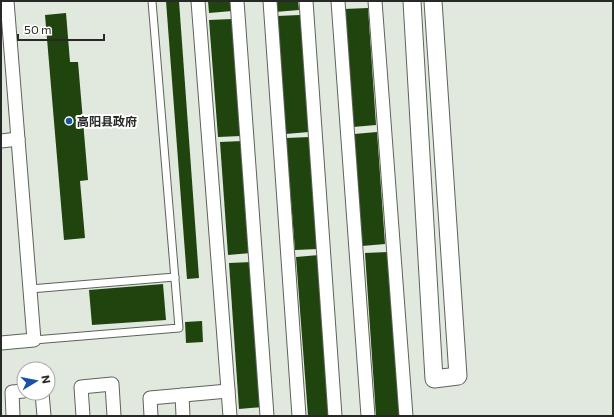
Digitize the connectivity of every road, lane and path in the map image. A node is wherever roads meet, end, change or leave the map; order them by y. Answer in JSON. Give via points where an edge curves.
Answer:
{"nodes":[{"id":1,"x":7,"y":1,"type":"edge"},
{"id":2,"x":152,"y":1,"type":"edge"},
{"id":3,"x":198,"y":1,"type":"edge"},
{"id":4,"x":237,"y":1,"type":"edge"},
{"id":5,"x":270,"y":1,"type":"edge"},
{"id":6,"x":306,"y":1,"type":"edge"},
{"id":7,"x":338,"y":1,"type":"edge"},
{"id":8,"x":375,"y":1,"type":"edge"},
{"id":9,"x":412,"y":1,"type":"edge"},
{"id":10,"x":433,"y":1,"type":"edge"},
{"id":11,"x":18,"y":139,"type":"junction"},
{"id":12,"x":1,"y":141,"type":"edge"},
{"id":13,"x":175,"y":277,"type":"junction"},
{"id":14,"x":30,"y":289,"type":"junction"},
{"id":15,"x":34,"y":340,"type":"junction"},
{"id":16,"x":1,"y":343,"type":"edge"},
{"id":17,"x":228,"y":391,"type":"junction"},
{"id":18,"x":16,"y":392,"type":"edge"},
{"id":19,"x":182,"y":395,"type":"junction"},
{"id":20,"x":43,"y":401,"type":"edge"},
{"id":21,"x":13,"y":416,"type":"edge"},
{"id":22,"x":44,"y":416,"type":"edge"},
{"id":23,"x":84,"y":416,"type":"edge"},
{"id":24,"x":114,"y":416,"type":"edge"},
{"id":25,"x":151,"y":416,"type":"edge"},
{"id":26,"x":183,"y":416,"type":"edge"},
{"id":27,"x":230,"y":416,"type":"edge"},
{"id":28,"x":266,"y":416,"type":"edge"},
{"id":29,"x":299,"y":416,"type":"edge"},
{"id":30,"x":335,"y":416,"type":"edge"},
{"id":31,"x":368,"y":416,"type":"edge"},
{"id":32,"x":406,"y":416,"type":"edge"}],
"edges":[{"from":1,"to":11,"type":"street"},
{"from":2,"to":13,"type":"lane"},
{"from":3,"to":17,"type":"street"},
{"from":4,"to":28,"type":"street"},
{"from":5,"to":29,"type":"street"},
{"from":6,"to":30,"type":"street"},
{"from":7,"to":31,"type":"street"},
{"from":8,"to":32,"type":"street"},
{"from":9,"to":10,"type":"street","via":[[434,379],[458,376]]},
{"from":11,"to":12,"type":"street"},
{"from":11,"to":14,"type":"street"},
{"from":13,"to":14,"type":"lane"},
{"from":13,"to":15,"type":"lane","via":[[179,328]]},
{"from":14,"to":15,"type":"street"},
{"from":15,"to":16,"type":"street"},
{"from":17,"to":19,"type":"street"},
{"from":17,"to":27,"type":"street"},
{"from":18,"to":21,"type":"street","via":[[12,392]]},
{"from":19,"to":25,"type":"street","via":[[150,398]]},
{"from":19,"to":26,"type":"street"},
{"from":20,"to":22,"type":"street"},
{"from":23,"to":24,"type":"street","via":[[81,387],[112,384]]}]}
